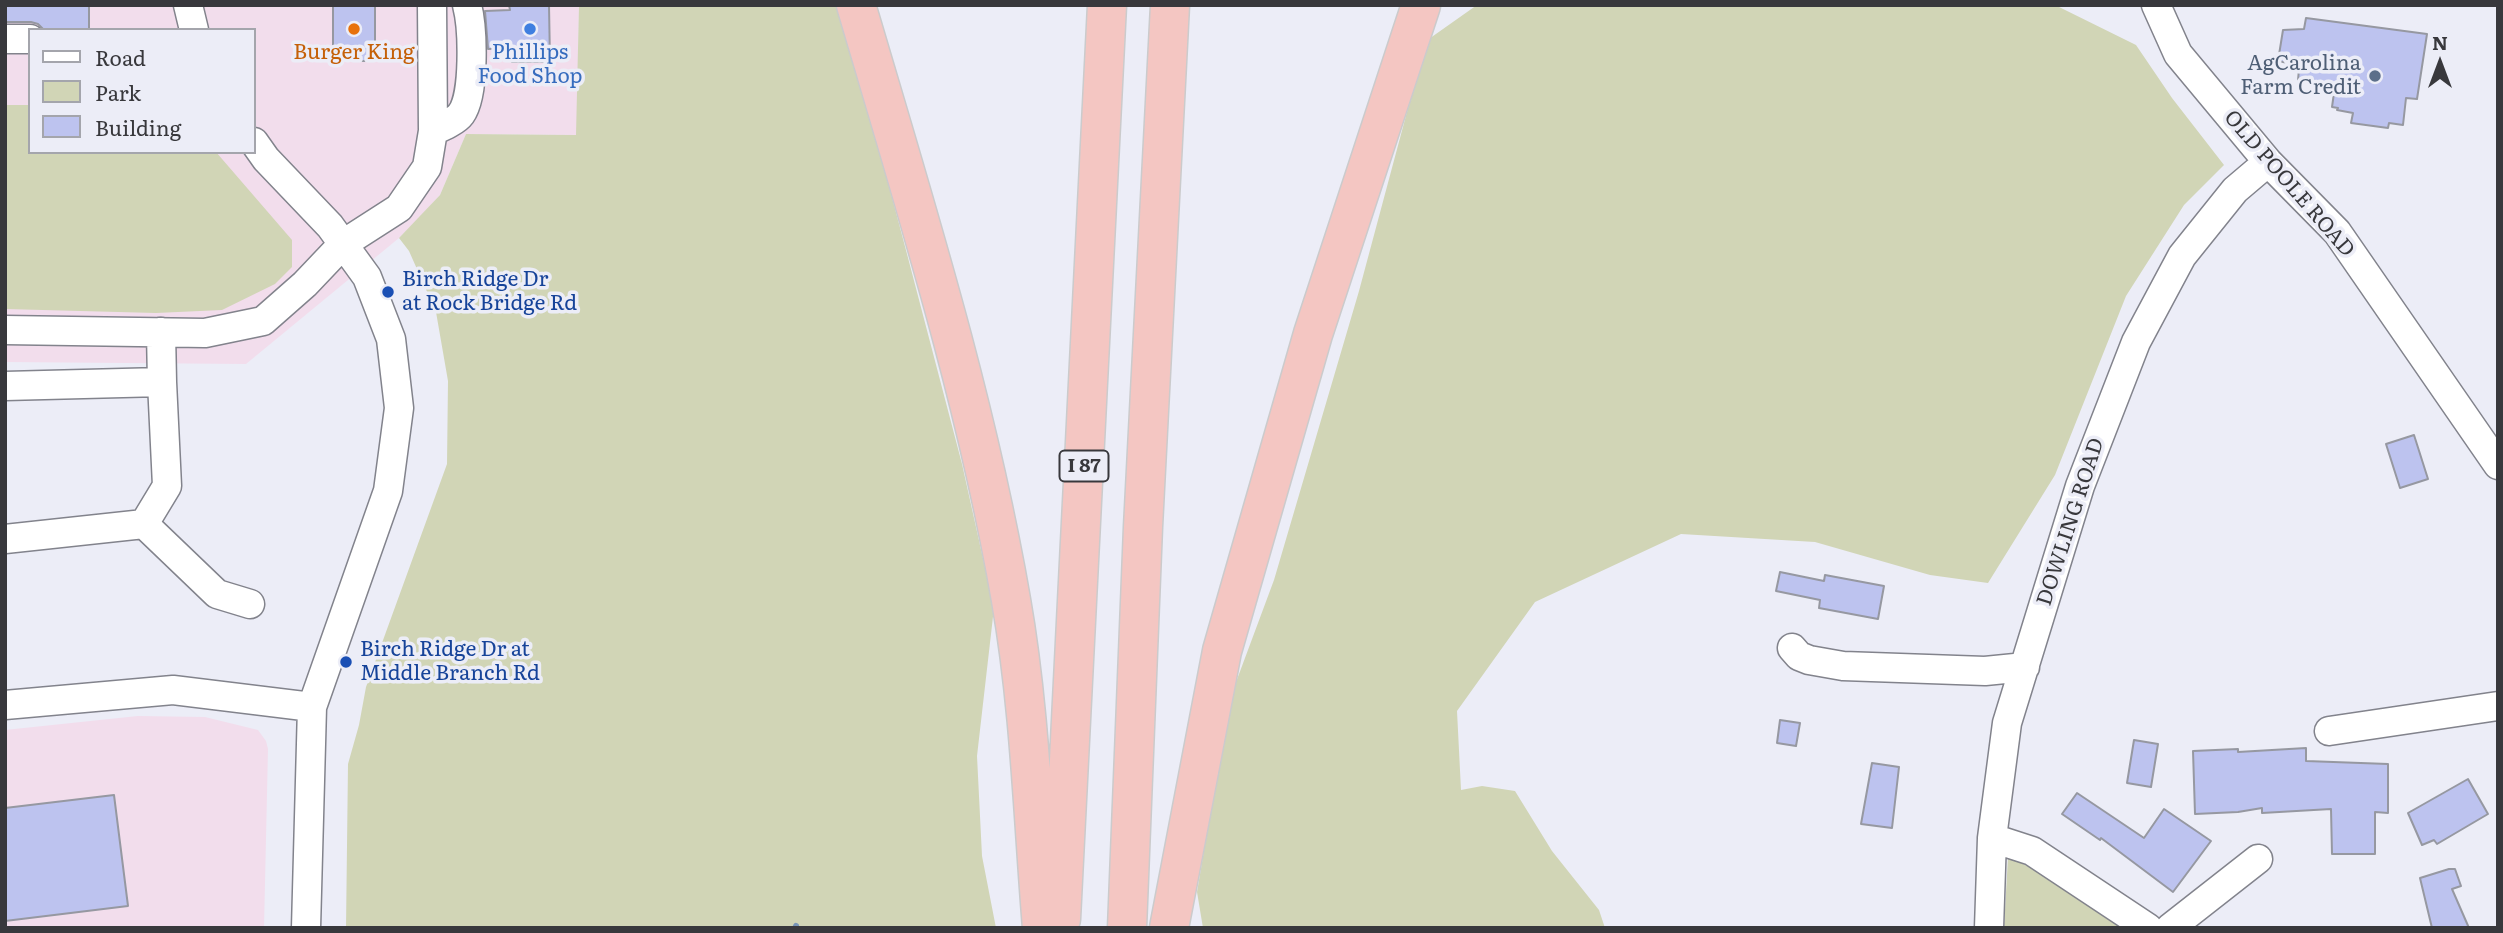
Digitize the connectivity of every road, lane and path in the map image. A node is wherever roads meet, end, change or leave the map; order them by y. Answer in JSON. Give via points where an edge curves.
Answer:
{"nodes":[{"id":1,"x":188,"y":5,"type":"edge"},
{"id":2,"x":432,"y":5,"type":"edge"},
{"id":3,"x":467,"y":5,"type":"edge"},
{"id":4,"x":856,"y":5,"type":"edge"},
{"id":5,"x":1107,"y":5,"type":"edge"},
{"id":6,"x":1170,"y":5,"type":"edge"},
{"id":7,"x":1421,"y":5,"type":"edge"},
{"id":8,"x":2156,"y":5,"type":"edge"},
{"id":9,"x":194,"y":28,"type":"edge"},
{"id":10,"x":5,"y":39,"type":"edge"},
{"id":11,"x":28,"y":39,"type":"edge"},
{"id":12,"x":433,"y":131,"type":"junction"},
{"id":13,"x":256,"y":145,"type":"edge"},
{"id":14,"x":2268,"y":162,"type":"junction"},
{"id":15,"x":343,"y":244,"type":"junction"},
{"id":16,"x":5,"y":330,"type":"edge"},
{"id":17,"x":161,"y":332,"type":"junction"},
{"id":18,"x":162,"y":382,"type":"junction"},
{"id":19,"x":5,"y":386,"type":"edge"},
{"id":20,"x":2498,"y":465,"type":"edge"},
{"id":21,"x":144,"y":524,"type":"junction"},
{"id":22,"x":5,"y":539,"type":"edge"},
{"id":23,"x":250,"y":604,"type":"dead end"},
{"id":24,"x":1792,"y":648,"type":"dead end"},
{"id":25,"x":2025,"y":667,"type":"junction"},
{"id":26,"x":5,"y":705,"type":"edge"},
{"id":27,"x":312,"y":706,"type":"junction"},
{"id":28,"x":2498,"y":706,"type":"edge"},
{"id":29,"x":2329,"y":731,"type":"dead end"},
{"id":30,"x":1992,"y":838,"type":"junction"},
{"id":31,"x":2258,"y":859,"type":"dead end"},
{"id":32,"x":306,"y":928,"type":"edge"},
{"id":33,"x":1042,"y":928,"type":"edge"},
{"id":34,"x":1061,"y":928,"type":"edge"},
{"id":35,"x":1127,"y":928,"type":"edge"},
{"id":36,"x":1169,"y":928,"type":"edge"},
{"id":37,"x":1989,"y":928,"type":"edge"},
{"id":38,"x":2148,"y":928,"type":"edge"},
{"id":39,"x":2170,"y":928,"type":"edge"}],
"edges":[{"from":1,"to":9,"type":"street"},
{"from":2,"to":12,"type":"street"},
{"from":3,"to":12,"type":"street","via":[[469,97],[461,116]]},
{"from":4,"to":33,"type":"highway","via":[[967,394],[1011,600],[1022,676]]},
{"from":5,"to":34,"type":"highway","number":"I 87"},
{"from":6,"to":35,"type":"highway"},
{"from":7,"to":36,"type":"highway","via":[[1313,334],[1222,651]]},
{"from":8,"to":14,"type":"street","name":"OLD POOLE ROAD","via":[[2178,54]]},
{"from":10,"to":11,"type":"street"},
{"from":12,"to":15,"type":"street","via":[[427,167],[399,208]]},
{"from":13,"to":15,"type":"street"},
{"from":14,"to":20,"type":"street","name":"OLD POOLE ROAD","via":[[2337,232]]},
{"from":14,"to":25,"type":"street","name":"DOWLING ROAD","via":[[2235,190],[2182,256],[2136,342],[2080,485]]},
{"from":15,"to":17,"type":"street","via":[[263,321],[205,333]]},
{"from":15,"to":27,"type":"street","via":[[367,277],[391,338],[398,408],[388,491]]},
{"from":16,"to":17,"type":"street"},
{"from":17,"to":18,"type":"street"},
{"from":18,"to":19,"type":"street"},
{"from":18,"to":21,"type":"street","via":[[167,486]]},
{"from":21,"to":22,"type":"street"},
{"from":21,"to":23,"type":"street","via":[[217,594]]},
{"from":24,"to":25,"type":"street","via":[[1809,660],[1843,666],[1985,671]]},
{"from":25,"to":30,"type":"street","name":"DOWLING ROAD","via":[[2007,723]]},
{"from":26,"to":27,"type":"street","via":[[173,690]]},
{"from":27,"to":32,"type":"street"},
{"from":28,"to":29,"type":"street"},
{"from":30,"to":37,"type":"street","name":"DOWLING ROAD"},
{"from":30,"to":38,"type":"street","via":[[2032,851]]},
{"from":31,"to":39,"type":"street"}]}
